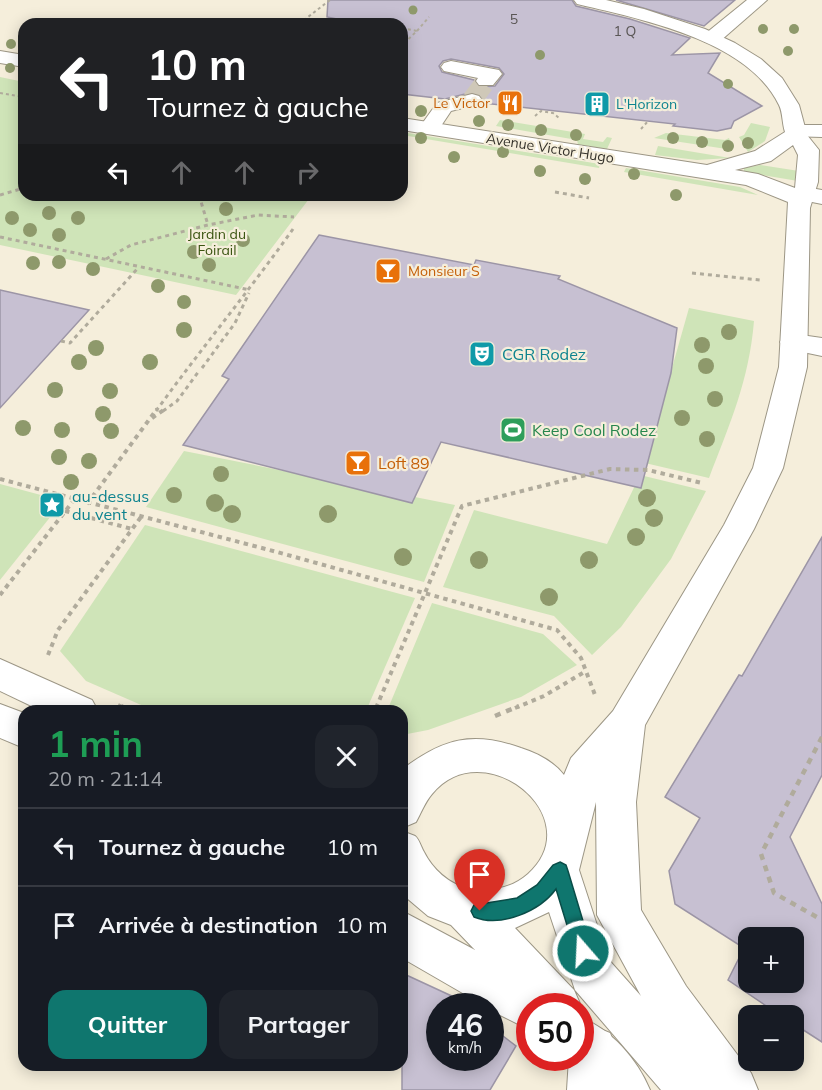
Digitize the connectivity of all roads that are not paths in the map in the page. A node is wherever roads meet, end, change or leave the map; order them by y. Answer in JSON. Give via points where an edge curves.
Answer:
{"nodes":[{"id":1,"x":582,"y":0,"type":"edge"},
{"id":2,"x":758,"y":0,"type":"edge"},
{"id":3,"x":712,"y":38,"type":"junction"},
{"id":4,"x":0,"y":57,"type":"edge"},
{"id":5,"x":18,"y":60,"type":"edge"},
{"id":6,"x":451,"y":67,"type":"dead end"},
{"id":7,"x":486,"y":81,"type":"dead end"},
{"id":8,"x":472,"y":100,"type":"tunnel mouth"},
{"id":9,"x":408,"y":125,"type":"edge"},
{"id":10,"x":430,"y":128,"type":"junction"},
{"id":11,"x":822,"y":131,"type":"edge"},
{"id":12,"x":796,"y":132,"type":"junction"},
{"id":13,"x":699,"y":171,"type":"junction"},
{"id":14,"x":809,"y":197,"type":"edge"},
{"id":15,"x":808,"y":344,"type":"edge"},
{"id":16,"x":0,"y":674,"type":"edge"},
{"id":17,"x":66,"y":705,"type":"edge"},
{"id":18,"x":611,"y":711,"type":"junction"},
{"id":19,"x":0,"y":720,"type":"edge"},
{"id":20,"x":18,"y":728,"type":"edge"},
{"id":21,"x":440,"y":762,"type":"junction"},
{"id":22,"x":408,"y":765,"type":"edge"},
{"id":23,"x":408,"y":793,"type":"edge"},
{"id":24,"x":563,"y":851,"type":"junction"},
{"id":25,"x":408,"y":867,"type":"edge"},
{"id":26,"x":466,"y":910,"type":"junction"},
{"id":27,"x":408,"y":936,"type":"edge"},
{"id":28,"x":546,"y":993,"type":"edge"},
{"id":29,"x":516,"y":999,"type":"edge"},
{"id":30,"x":594,"y":1065,"type":"edge"},
{"id":31,"x":626,"y":1090,"type":"edge"},
{"id":32,"x":693,"y":1090,"type":"edge"},
{"id":33,"x":734,"y":1090,"type":"edge"}],
"edges":[{"from":1,"to":3,"type":"main road","via":[[659,19]]},
{"from":2,"to":3,"type":"main road"},
{"from":3,"to":12,"type":"main road","via":[[772,80],[789,105]]},
{"from":4,"to":5,"type":"main road"},
{"from":6,"to":7,"type":"main road","via":[[492,74]]},
{"from":8,"to":10,"type":"main road","via":[[444,107]]},
{"from":9,"to":10,"type":"main road","name":"Avenue Victor Hugo"},
{"from":10,"to":13,"type":"main road","name":"Avenue Victor Hugo"},
{"from":11,"to":12,"type":"main road"},
{"from":12,"to":13,"type":"main road","name":"Avenue Victor Hugo","via":[[763,156]]},
{"from":12,"to":14,"type":"main road","via":[[808,149]]},
{"from":13,"to":14,"type":"main road","name":"Avenue Victor Hugo","via":[[750,179]]},
{"from":14,"to":15,"type":"main road"},
{"from":15,"to":18,"type":"main road","via":[[793,367],[768,468],[738,529]]},
{"from":16,"to":17,"type":"main road"},
{"from":18,"to":24,"type":"main road","via":[[585,771]]},
{"from":18,"to":33,"type":"main road","via":[[619,915],[670,1002]]},
{"from":19,"to":20,"type":"main road"},
{"from":21,"to":22,"type":"main road"},
{"from":21,"to":23,"type":"main road","via":[[421,776]]},
{"from":21,"to":24,"type":"main road","via":[[487,754],[532,771],[549,787],[561,808]]},
{"from":24,"to":26,"type":"main road","via":[[544,892],[521,906],[494,912]]},
{"from":24,"to":32,"type":"main road","via":[[575,929],[591,974]]},
{"from":25,"to":26,"type":"main road","via":[[422,886],[442,901]]},
{"from":26,"to":28,"type":"main road"},
{"from":27,"to":29,"type":"main road"},
{"from":30,"to":31,"type":"main road"}]}
